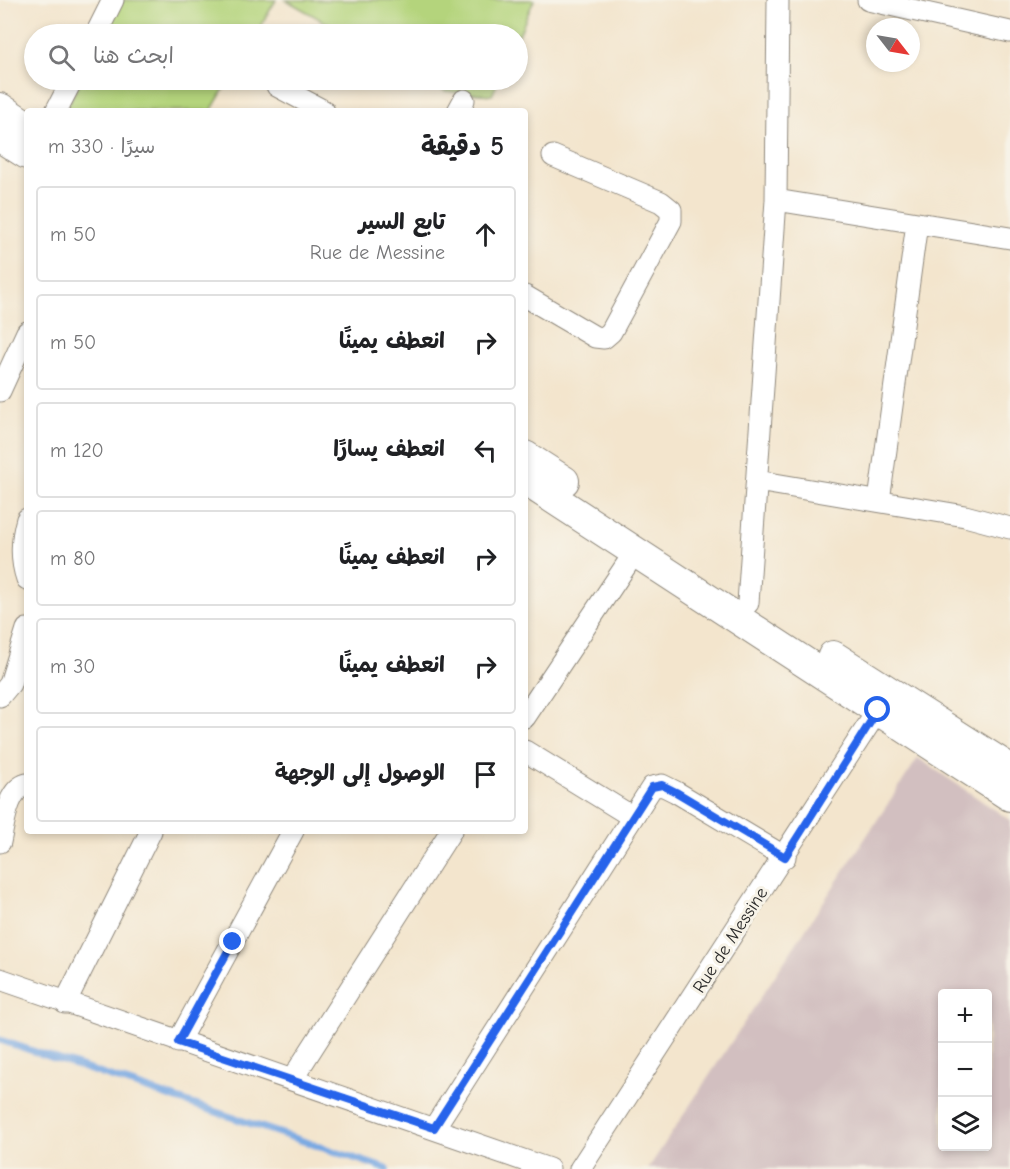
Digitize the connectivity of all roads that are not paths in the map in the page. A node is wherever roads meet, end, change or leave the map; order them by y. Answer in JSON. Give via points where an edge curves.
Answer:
{"nodes":[{"id":1,"x":113,"y":0,"type":"edge"},
{"id":2,"x":778,"y":0,"type":"edge"},
{"id":3,"x":868,"y":0,"type":"edge"},
{"id":4,"x":101,"y":24,"type":"edge"},
{"id":5,"x":1010,"y":32,"type":"edge"},
{"id":6,"x":67,"y":90,"type":"edge"},
{"id":7,"x":285,"y":90,"type":"edge"},
{"id":8,"x":0,"y":108,"type":"edge"},
{"id":9,"x":58,"y":108,"type":"edge"},
{"id":10,"x":318,"y":108,"type":"edge"},
{"id":11,"x":24,"y":124,"type":"edge"},
{"id":12,"x":0,"y":137,"type":"edge"},
{"id":13,"x":24,"y":152,"type":"edge"},
{"id":14,"x":553,"y":156,"type":"dead end"},
{"id":15,"x":776,"y":200,"type":"junction"},
{"id":16,"x":917,"y":223,"type":"junction"},
{"id":17,"x":1010,"y":238,"type":"edge"},
{"id":18,"x":528,"y":298,"type":"edge"},
{"id":19,"x":24,"y":339,"type":"edge"},
{"id":20,"x":0,"y":391,"type":"edge"},
{"id":21,"x":528,"y":458,"type":"edge"},
{"id":22,"x":758,"y":481,"type":"junction"},
{"id":23,"x":528,"y":482,"type":"edge"},
{"id":24,"x":879,"y":501,"type":"junction"},
{"id":25,"x":1010,"y":528,"type":"edge"},
{"id":26,"x":24,"y":532,"type":"edge"},
{"id":27,"x":635,"y":552,"type":"junction"},
{"id":28,"x":24,"y":572,"type":"edge"},
{"id":29,"x":748,"y":603,"type":"junction"},
{"id":30,"x":24,"y":639,"type":"edge"},
{"id":31,"x":0,"y":696,"type":"edge"},
{"id":32,"x":878,"y":710,"type":"junction"},
{"id":33,"x":528,"y":712,"type":"edge"},
{"id":34,"x":528,"y":753,"type":"edge"},
{"id":35,"x":1010,"y":769,"type":"edge"},
{"id":36,"x":24,"y":784,"type":"edge"},
{"id":37,"x":1010,"y":796,"type":"edge"},
{"id":38,"x":631,"y":816,"type":"junction"},
{"id":39,"x":149,"y":834,"type":"edge"},
{"id":40,"x":290,"y":834,"type":"edge"},
{"id":41,"x":449,"y":834,"type":"edge"},
{"id":42,"x":0,"y":842,"type":"edge"},
{"id":43,"x":785,"y":857,"type":"junction"},
{"id":44,"x":0,"y":979,"type":"edge"},
{"id":45,"x":64,"y":1003,"type":"junction"},
{"id":46,"x":178,"y":1042,"type":"junction"},
{"id":47,"x":293,"y":1078,"type":"junction"},
{"id":48,"x":434,"y":1128,"type":"junction"},
{"id":49,"x":549,"y":1169,"type":"edge"},
{"id":50,"x":580,"y":1169,"type":"edge"}],
"edges":[{"from":1,"to":4,"type":"street"},
{"from":2,"to":15,"type":"street"},
{"from":3,"to":5,"type":"street"},
{"from":6,"to":9,"type":"street"},
{"from":7,"to":10,"type":"street"},
{"from":8,"to":11,"type":"street"},
{"from":12,"to":13,"type":"street"},
{"from":14,"to":18,"type":"street","via":[[661,202],[670,210],[671,221],[611,332],[604,338],[595,337]]},
{"from":15,"to":16,"type":"street"},
{"from":15,"to":22,"type":"street"},
{"from":16,"to":17,"type":"street"},
{"from":16,"to":24,"type":"street"},
{"from":19,"to":20,"type":"street"},
{"from":21,"to":29,"type":"street"},
{"from":22,"to":24,"type":"street"},
{"from":22,"to":29,"type":"street"},
{"from":23,"to":27,"type":"street"},
{"from":24,"to":25,"type":"street"},
{"from":26,"to":28,"type":"street"},
{"from":27,"to":32,"type":"street"},
{"from":27,"to":33,"type":"street"},
{"from":29,"to":35,"type":"street"},
{"from":30,"to":31,"type":"street","via":[[10,684]]},
{"from":32,"to":37,"type":"street"},
{"from":32,"to":43,"type":"street","name":"Rue de Messine"},
{"from":34,"to":38,"type":"street"},
{"from":36,"to":42,"type":"street","via":[[12,797]]},
{"from":38,"to":43,"type":"street","via":[[652,787],[662,785]]},
{"from":38,"to":48,"type":"street"},
{"from":39,"to":45,"type":"street"},
{"from":40,"to":46,"type":"street"},
{"from":41,"to":47,"type":"street"},
{"from":43,"to":50,"type":"street","name":"Rue de Messine"},
{"from":44,"to":45,"type":"street"},
{"from":45,"to":46,"type":"street"},
{"from":46,"to":47,"type":"street"},
{"from":47,"to":48,"type":"street"},
{"from":48,"to":49,"type":"street"}]}
